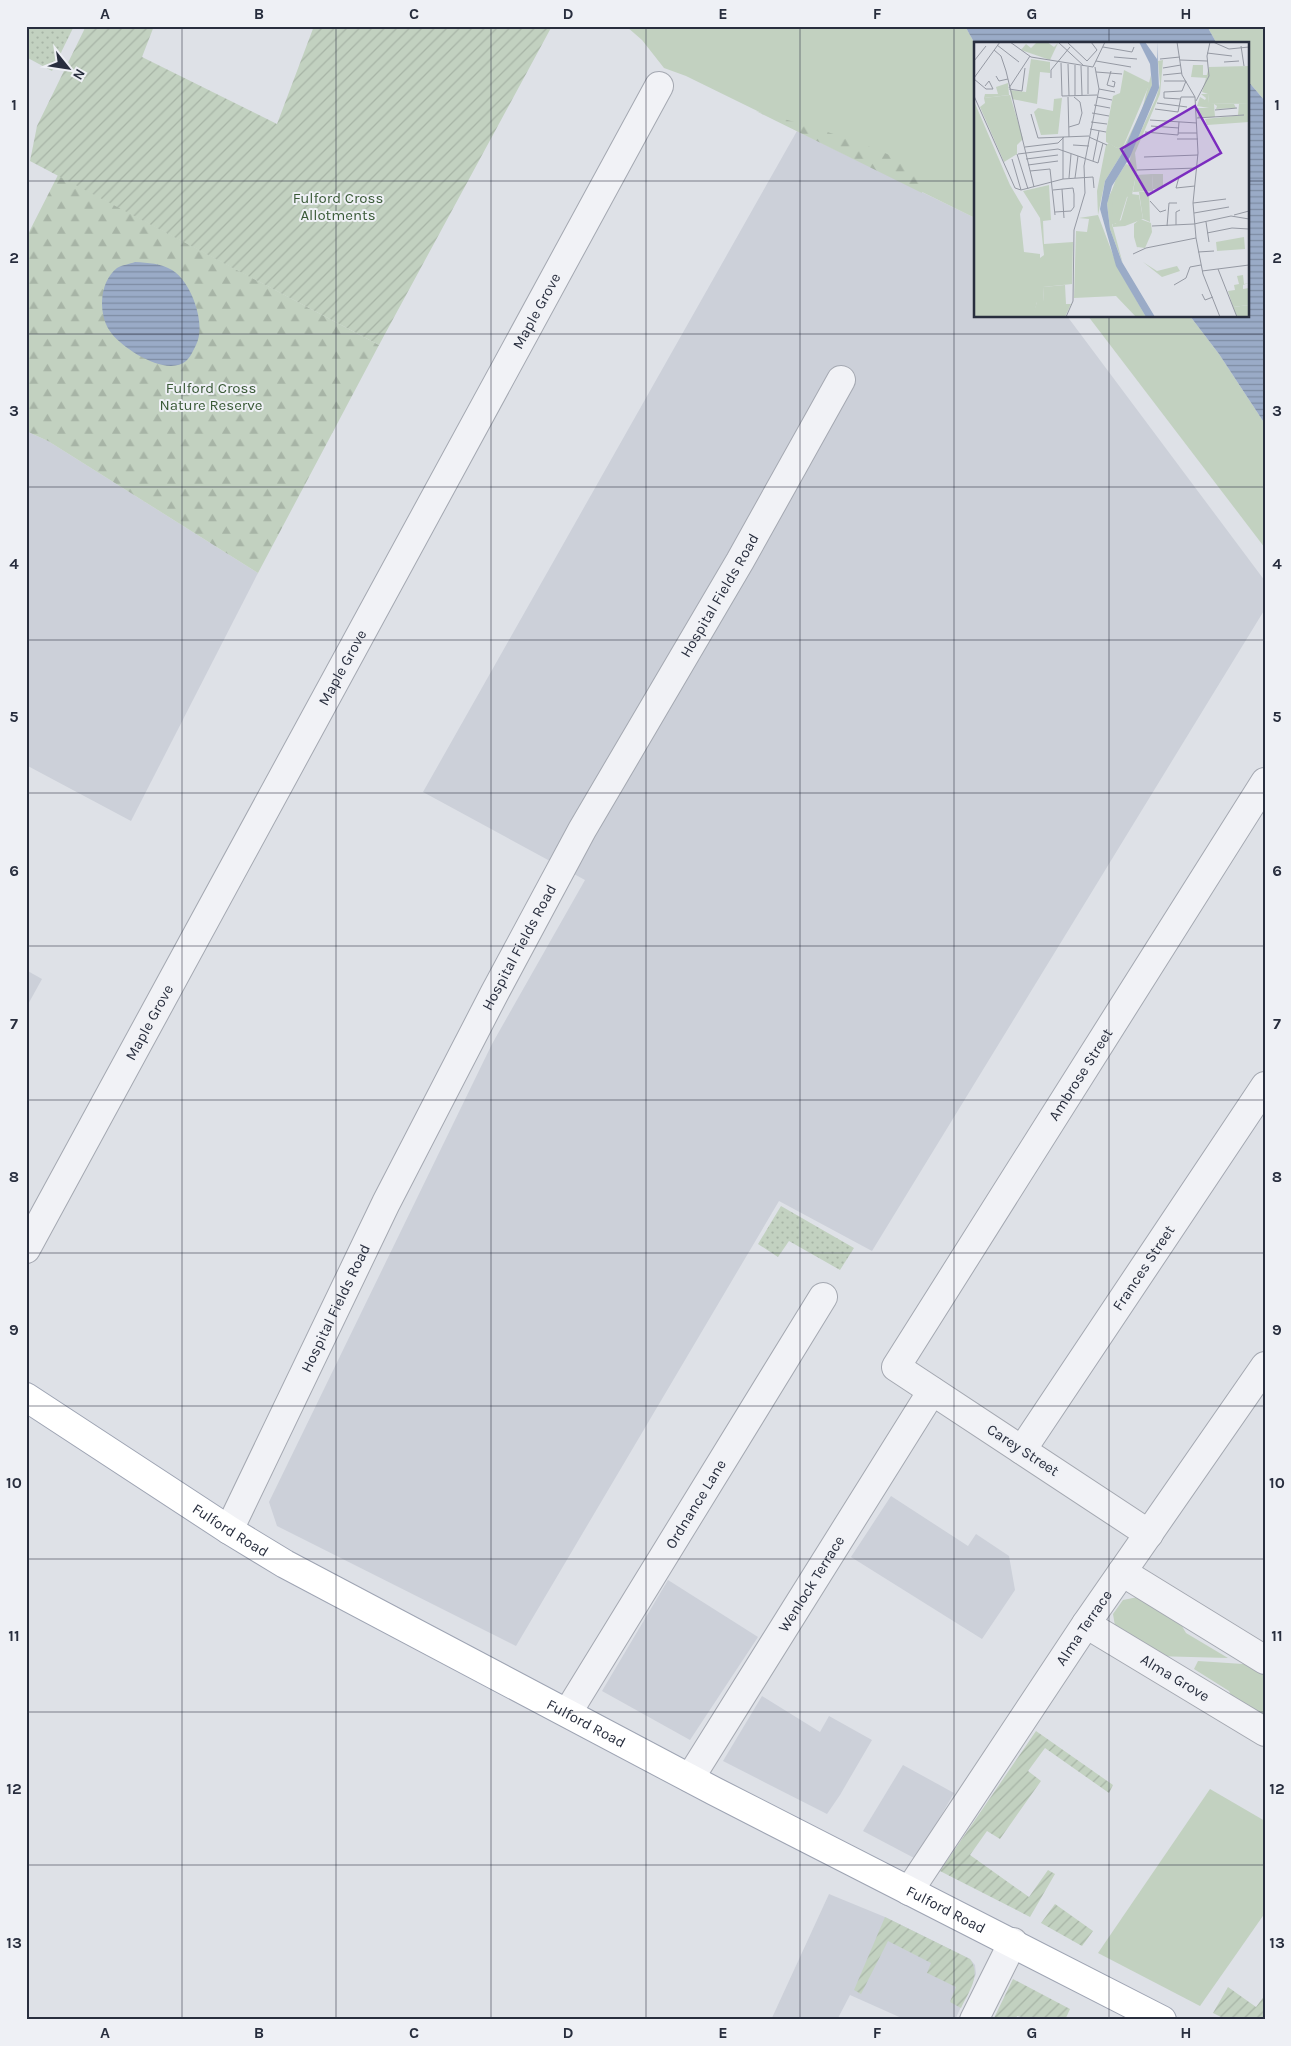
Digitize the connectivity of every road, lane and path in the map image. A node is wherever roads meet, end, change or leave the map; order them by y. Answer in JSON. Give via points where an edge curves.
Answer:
{"nodes":[{"id":1,"x":659,"y":86,"type":"dead end"},
{"id":2,"x":841,"y":380,"type":"dead end"},
{"id":3,"x":1265,"y":782,"type":"edge"},
{"id":4,"x":1265,"y":1086,"type":"edge"},
{"id":5,"x":26,"y":1249,"type":"edge"},
{"id":6,"x":823,"y":1297,"type":"dead end"},
{"id":7,"x":1265,"y":1366,"type":"edge"},
{"id":8,"x":896,"y":1367,"type":"joint"},
{"id":9,"x":932,"y":1391,"type":"junction"},
{"id":10,"x":26,"y":1397,"type":"edge"},
{"id":11,"x":1022,"y":1450,"type":"junction"},
{"id":12,"x":229,"y":1530,"type":"junction"},
{"id":13,"x":1149,"y":1534,"type":"junction"},
{"id":14,"x":1122,"y":1572,"type":"junction"},
{"id":15,"x":1086,"y":1624,"type":"junction"},
{"id":16,"x":1265,"y":1660,"type":"edge"},
{"id":17,"x":568,"y":1712,"type":"junction"},
{"id":18,"x":1265,"y":1732,"type":"edge"},
{"id":19,"x":690,"y":1778,"type":"junction"},
{"id":20,"x":909,"y":1892,"type":"junction"},
{"id":21,"x":1013,"y":1942,"type":"junction"},
{"id":22,"x":974,"y":2020,"type":"edge"},
{"id":23,"x":1162,"y":2020,"type":"edge"}],
"edges":[{"from":1,"to":5,"type":"street","name":"Maple Grove"},
{"from":2,"to":12,"type":"street","name":"Hospital Fields Road","via":[[740,561],[582,830],[494,994],[386,1204]]},
{"from":3,"to":8,"type":"street","name":"Ambrose Street"},
{"from":4,"to":11,"type":"street","name":"Frances Street"},
{"from":6,"to":17,"type":"street","name":"Ordnance Lane"},
{"from":7,"to":13,"type":"street","name":"Alma Terrace"},
{"from":8,"to":9,"type":"street","name":"Carey Street"},
{"from":9,"to":11,"type":"street","name":"Carey Street"},
{"from":9,"to":19,"type":"street","name":"Wenlock Terrace"},
{"from":10,"to":12,"type":"main road","name":"Fulford Road"},
{"from":11,"to":13,"type":"street","name":"Carey Street"},
{"from":12,"to":17,"type":"main road","name":"Fulford Road","via":[[285,1564]]},
{"from":13,"to":14,"type":"street","name":"Alma Terrace"},
{"from":14,"to":15,"type":"street","name":"Alma Terrace"},
{"from":14,"to":16,"type":"street"},
{"from":15,"to":18,"type":"street","name":"Alma Grove"},
{"from":15,"to":20,"type":"street","name":"Alma Terrace"},
{"from":17,"to":19,"type":"main road","name":"Fulford Road"},
{"from":19,"to":20,"type":"main road","name":"Fulford Road"},
{"from":20,"to":21,"type":"main road","name":"Fulford Road"},
{"from":21,"to":22,"type":"street"},
{"from":21,"to":23,"type":"main road","name":"Fulford Road"}]}
